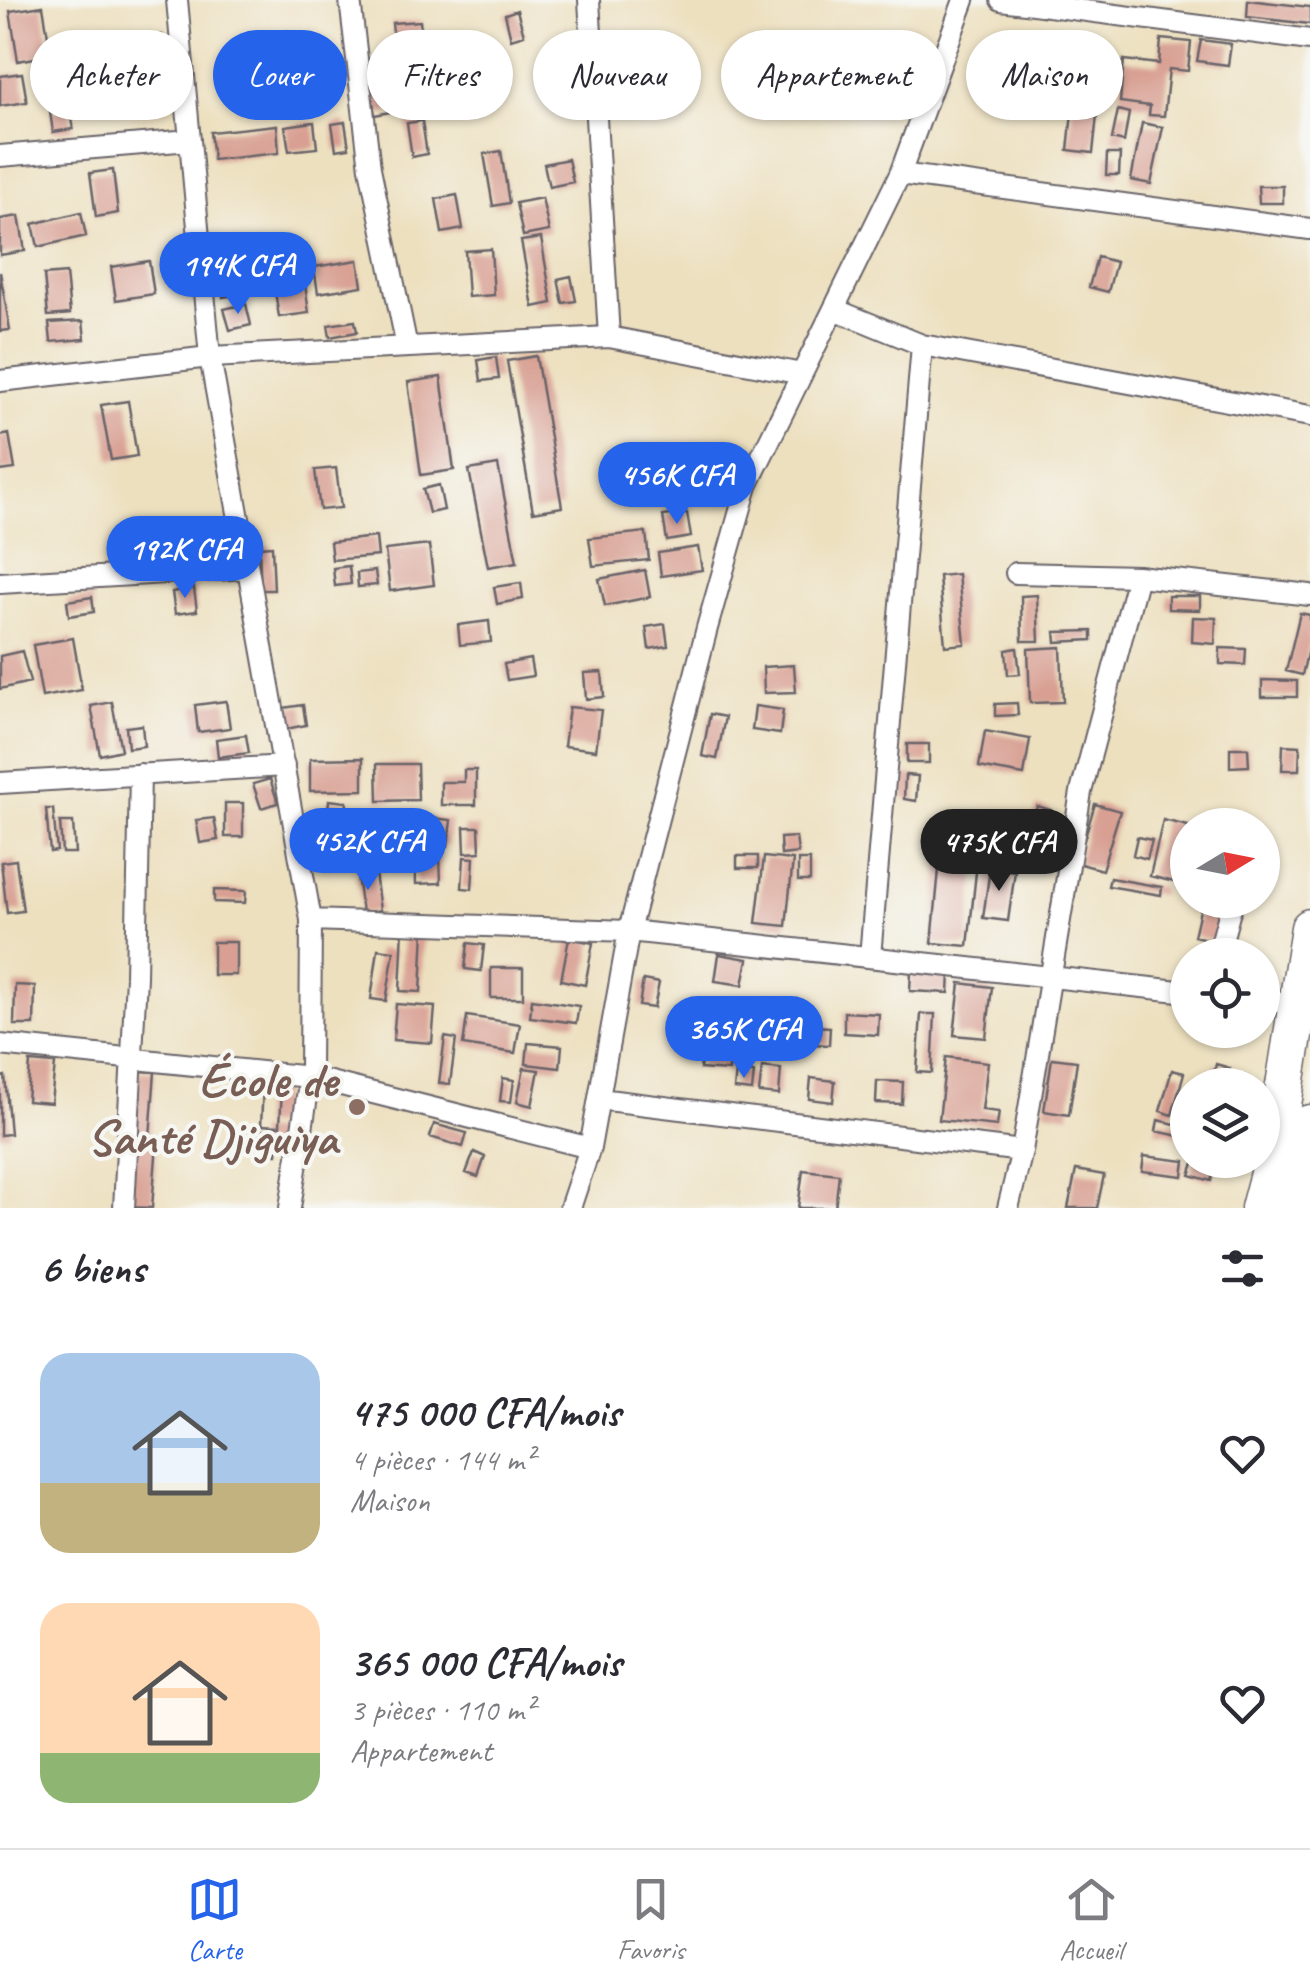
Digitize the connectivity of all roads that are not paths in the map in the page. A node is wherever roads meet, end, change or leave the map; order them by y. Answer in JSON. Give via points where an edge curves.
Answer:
{"nodes":[{"id":1,"x":177,"y":0,"type":"edge"},
{"id":2,"x":350,"y":0,"type":"edge"},
{"id":3,"x":589,"y":0,"type":"edge"},
{"id":4,"x":964,"y":0,"type":"edge"},
{"id":5,"x":1001,"y":0,"type":"edge"},
{"id":6,"x":1310,"y":40,"type":"edge"},
{"id":7,"x":190,"y":140,"type":"junction"},
{"id":8,"x":0,"y":156,"type":"edge"},
{"id":9,"x":900,"y":174,"type":"junction"},
{"id":10,"x":1310,"y":229,"type":"edge"},
{"id":11,"x":834,"y":310,"type":"junction"},
{"id":12,"x":609,"y":337,"type":"junction"},
{"id":13,"x":922,"y":345,"type":"junction"},
{"id":14,"x":407,"y":347,"type":"junction"},
{"id":15,"x":210,"y":357,"type":"junction"},
{"id":16,"x":802,"y":374,"type":"junction"},
{"id":17,"x":0,"y":381,"type":"edge"},
{"id":18,"x":1310,"y":416,"type":"edge"},
{"id":19,"x":248,"y":568,"type":"junction"},
{"id":20,"x":1016,"y":573,"type":"dead end"},
{"id":21,"x":1138,"y":576,"type":"junction"},
{"id":22,"x":0,"y":583,"type":"edge"},
{"id":23,"x":1310,"y":595,"type":"edge"},
{"id":24,"x":284,"y":766,"type":"junction"},
{"id":25,"x":140,"y":774,"type":"junction"},
{"id":26,"x":0,"y":783,"type":"edge"},
{"id":27,"x":311,"y":920,"type":"junction"},
{"id":28,"x":1310,"y":928,"type":"edge"},
{"id":29,"x":629,"y":930,"type":"junction"},
{"id":30,"x":870,"y":957,"type":"junction"},
{"id":31,"x":1050,"y":976,"type":"junction"},
{"id":32,"x":1170,"y":990,"type":"edge"},
{"id":33,"x":1290,"y":1003,"type":"edge"},
{"id":34,"x":0,"y":1046,"type":"edge"},
{"id":35,"x":132,"y":1059,"type":"junction"},
{"id":36,"x":310,"y":1077,"type":"junction"},
{"id":37,"x":599,"y":1099,"type":"junction"},
{"id":38,"x":1310,"y":1124,"type":"edge"},
{"id":39,"x":590,"y":1148,"type":"junction"},
{"id":40,"x":1022,"y":1151,"type":"junction"},
{"id":41,"x":124,"y":1208,"type":"edge"},
{"id":42,"x":290,"y":1208,"type":"edge"},
{"id":43,"x":570,"y":1208,"type":"edge"},
{"id":44,"x":1008,"y":1208,"type":"edge"},
{"id":45,"x":1260,"y":1208,"type":"edge"},
{"id":46,"x":1294,"y":1208,"type":"edge"}],
"edges":[{"from":1,"to":7,"type":"street"},
{"from":2,"to":14,"type":"street","via":[[370,168]]},
{"from":3,"to":12,"type":"street"},
{"from":4,"to":9,"type":"street"},
{"from":5,"to":6,"type":"street"},
{"from":7,"to":8,"type":"street"},
{"from":7,"to":15,"type":"street"},
{"from":9,"to":10,"type":"street"},
{"from":9,"to":11,"type":"street"},
{"from":11,"to":13,"type":"street"},
{"from":11,"to":16,"type":"street"},
{"from":12,"to":14,"type":"street"},
{"from":12,"to":16,"type":"street"},
{"from":13,"to":18,"type":"street"},
{"from":13,"to":30,"type":"street"},
{"from":14,"to":15,"type":"street"},
{"from":15,"to":17,"type":"street"},
{"from":15,"to":19,"type":"street"},
{"from":16,"to":29,"type":"street","via":[[747,486]]},
{"from":19,"to":22,"type":"street"},
{"from":19,"to":24,"type":"street"},
{"from":20,"to":21,"type":"street"},
{"from":21,"to":23,"type":"street"},
{"from":21,"to":31,"type":"street","via":[[1081,792]]},
{"from":24,"to":25,"type":"street"},
{"from":24,"to":27,"type":"street"},
{"from":25,"to":26,"type":"street"},
{"from":25,"to":35,"type":"street"},
{"from":27,"to":29,"type":"street"},
{"from":27,"to":36,"type":"street"},
{"from":28,"to":33,"type":"highway"},
{"from":29,"to":30,"type":"street"},
{"from":29,"to":37,"type":"street"},
{"from":30,"to":31,"type":"street"},
{"from":31,"to":32,"type":"street"},
{"from":31,"to":40,"type":"street"},
{"from":33,"to":45,"type":"highway","via":[[1274,1155]]},
{"from":34,"to":35,"type":"street"},
{"from":35,"to":36,"type":"street"},
{"from":35,"to":41,"type":"street"},
{"from":36,"to":39,"type":"street"},
{"from":36,"to":42,"type":"street"},
{"from":37,"to":39,"type":"street"},
{"from":37,"to":40,"type":"street"},
{"from":38,"to":46,"type":"highway"},
{"from":39,"to":43,"type":"street"},
{"from":40,"to":44,"type":"street"}]}
